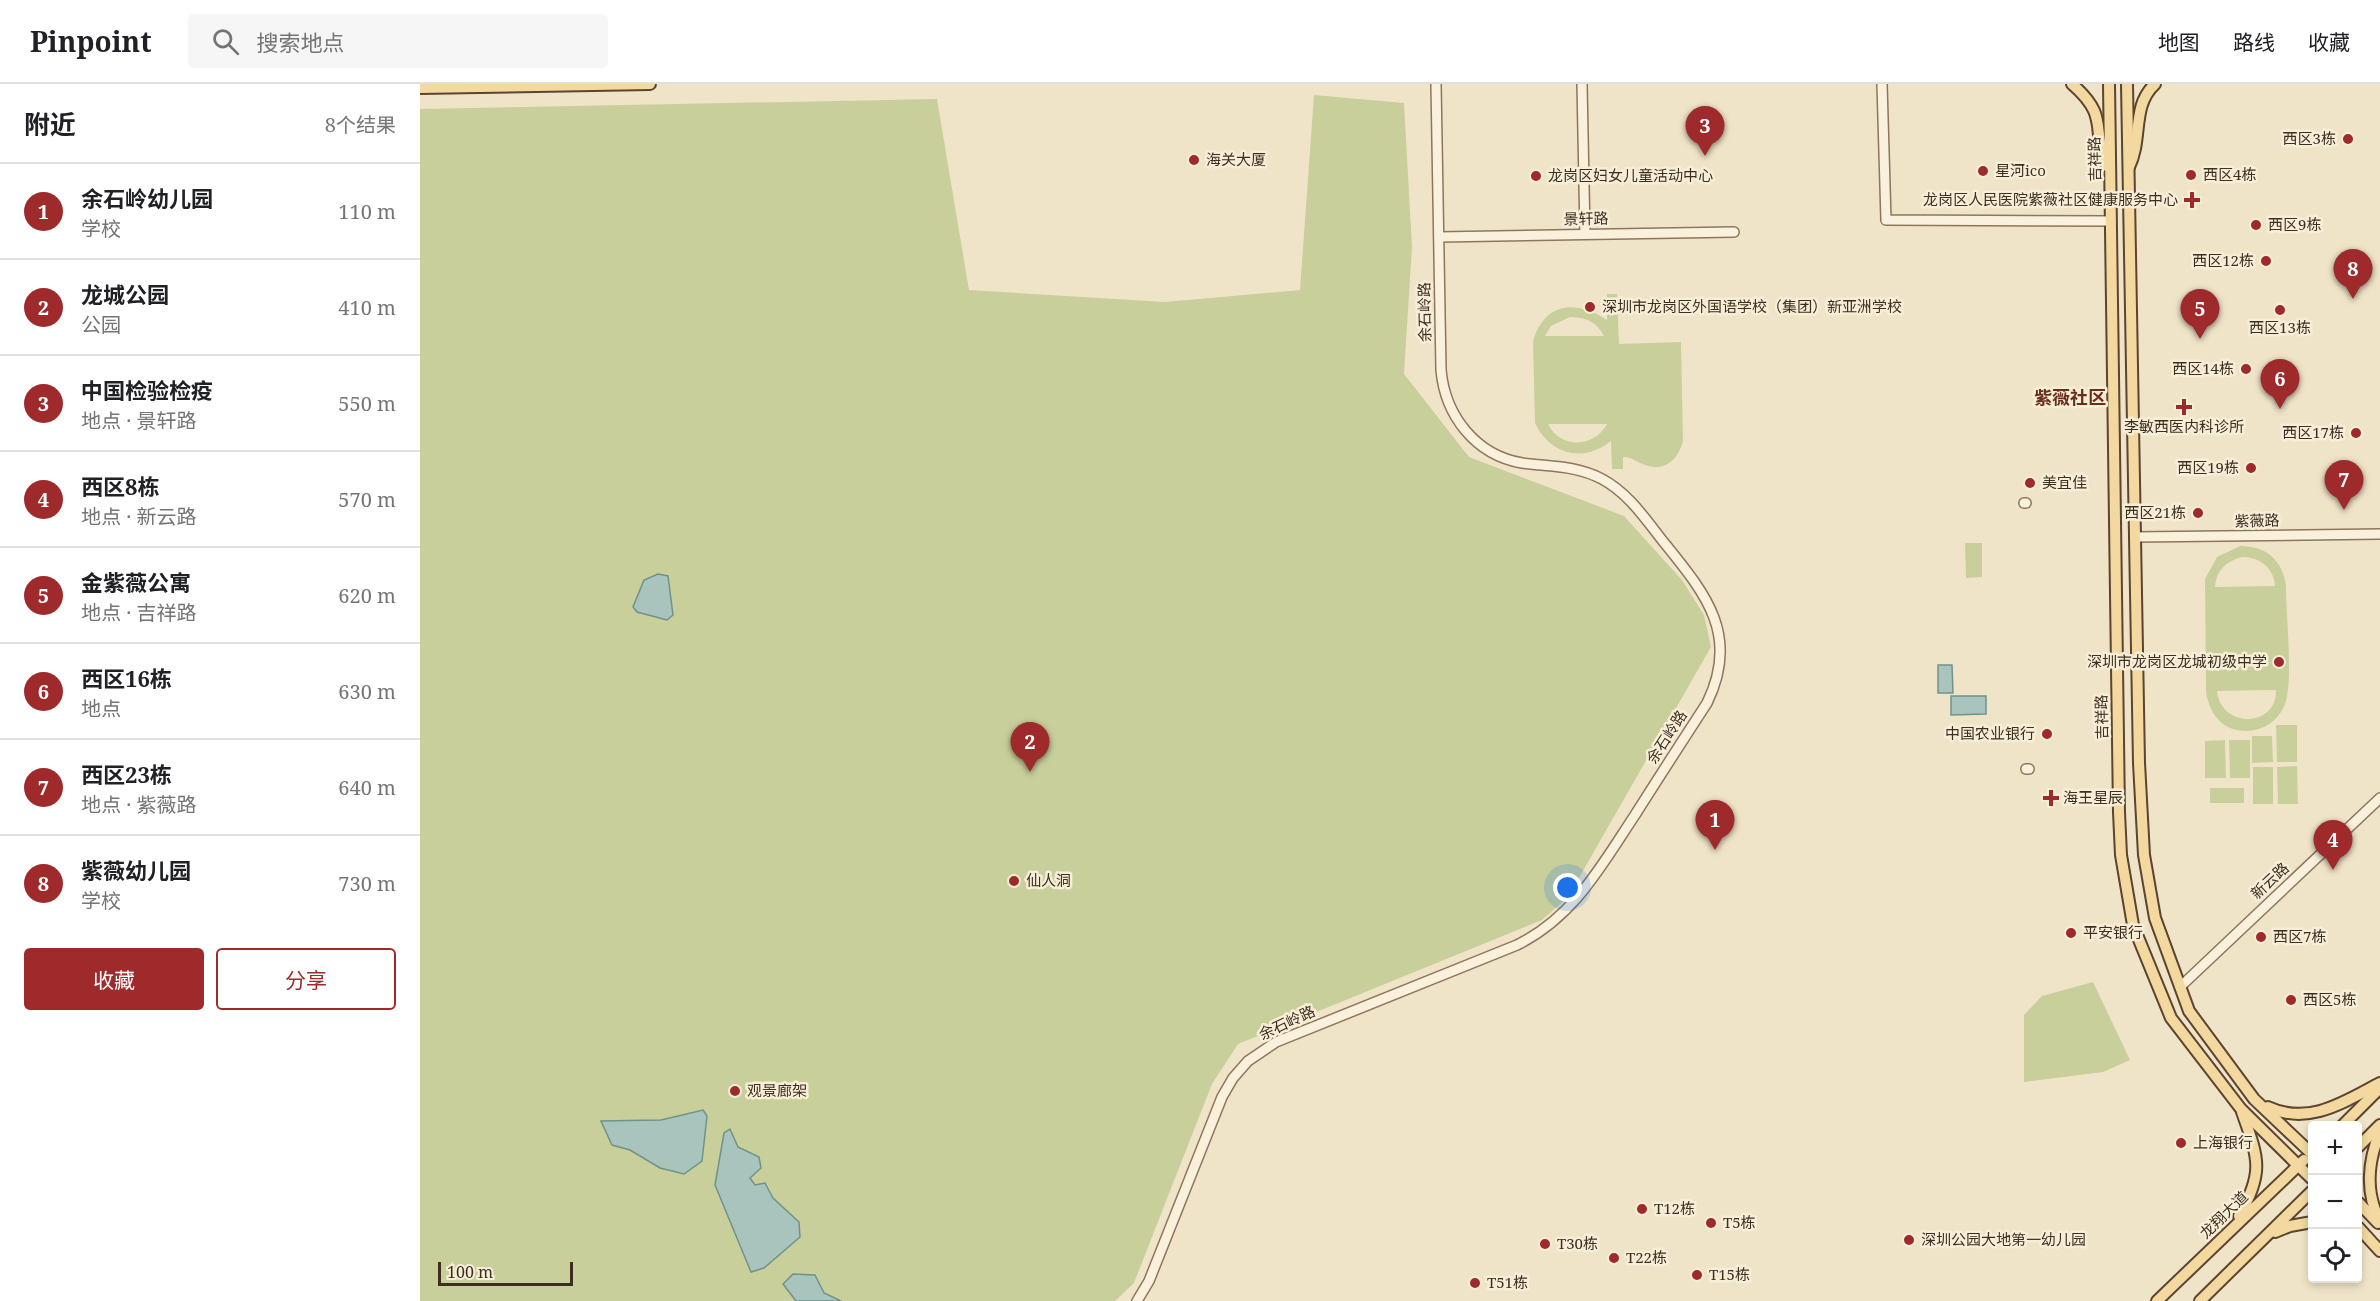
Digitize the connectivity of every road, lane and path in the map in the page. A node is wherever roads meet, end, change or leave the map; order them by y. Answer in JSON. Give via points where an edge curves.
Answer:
{"nodes":[{"id":1,"x":650,"y":84,"type":"edge"},
{"id":2,"x":1436,"y":84,"type":"edge"},
{"id":3,"x":1582,"y":84,"type":"edge"},
{"id":4,"x":1882,"y":84,"type":"edge"},
{"id":5,"x":2072,"y":84,"type":"edge"},
{"id":6,"x":2109,"y":84,"type":"edge"},
{"id":7,"x":2127,"y":84,"type":"edge"},
{"id":8,"x":2155,"y":84,"type":"edge"},
{"id":9,"x":420,"y":88,"type":"edge"},
{"id":10,"x":2128,"y":170,"type":"junction"},
{"id":11,"x":2110,"y":172,"type":"junction"},
{"id":12,"x":2110,"y":221,"type":"junction"},
{"id":13,"x":1734,"y":232,"type":"dead end"},
{"id":14,"x":1585,"y":234,"type":"junction"},
{"id":15,"x":1439,"y":237,"type":"junction"},
{"id":16,"x":2380,"y":534,"type":"edge"},
{"id":17,"x":2134,"y":537,"type":"junction"},
{"id":18,"x":2380,"y":798,"type":"edge"},
{"id":19,"x":2180,"y":987,"type":"junction"},
{"id":20,"x":2380,"y":1083,"type":"edge"},
{"id":21,"x":2380,"y":1088,"type":"edge"},
{"id":22,"x":2254,"y":1099,"type":"junction"},
{"id":23,"x":2241,"y":1108,"type":"junction"},
{"id":24,"x":2346,"y":1121,"type":"edge"},
{"id":25,"x":2380,"y":1125,"type":"edge"},
{"id":26,"x":2380,"y":1132,"type":"edge"},
{"id":27,"x":2362,"y":1143,"type":"edge"},
{"id":28,"x":2308,"y":1149,"type":"edge"},
{"id":29,"x":2308,"y":1156,"type":"edge"},
{"id":30,"x":2299,"y":1164,"type":"junction"},
{"id":31,"x":2309,"y":1175,"type":"edge"},
{"id":32,"x":2308,"y":1196,"type":"edge"},
{"id":33,"x":2362,"y":1206,"type":"edge"},
{"id":34,"x":2308,"y":1223,"type":"edge"},
{"id":35,"x":2380,"y":1223,"type":"edge"},
{"id":36,"x":2231,"y":1229,"type":"junction"},
{"id":37,"x":2360,"y":1229,"type":"edge"},
{"id":38,"x":2362,"y":1236,"type":"edge"},
{"id":39,"x":2378,"y":1249,"type":"edge"},
{"id":40,"x":2251,"y":1251,"type":"junction"},
{"id":41,"x":1137,"y":1301,"type":"edge"},
{"id":42,"x":2157,"y":1301,"type":"edge"},
{"id":43,"x":2200,"y":1301,"type":"edge"}],
"edges":[{"from":1,"to":9,"type":"main road"},
{"from":2,"to":15,"type":"street","name":"余石岭路"},
{"from":3,"to":14,"type":"street"},
{"from":4,"to":12,"type":"street","via":[[1886,220]]},
{"from":5,"to":11,"type":"main road","via":[[2095,109],[2100,148]]},
{"from":6,"to":11,"type":"main road","name":"吉祥路"},
{"from":7,"to":10,"type":"main road"},
{"from":8,"to":10,"type":"main road","via":[[2142,104],[2138,147]]},
{"from":10,"to":17,"type":"main road"},
{"from":11,"to":12,"type":"main road","name":"吉祥路"},
{"from":12,"to":23,"type":"main road","name":"吉祥路","via":[[2121,855],[2133,925],[2170,1018]]},
{"from":13,"to":14,"type":"street","name":"景轩路"},
{"from":14,"to":15,"type":"street","name":"景轩路"},
{"from":15,"to":41,"type":"street","name":"余石岭路","via":[[1442,381],[1458,423],[1473,439],[1502,457],[1583,471],[1629,498],[1711,606],[1720,638],[1716,682],[1707,703],[1587,887],[1551,925],[1517,945],[1276,1042],[1240,1069],[1222,1097],[1149,1281]]},
{"from":16,"to":17,"type":"street","name":"紫薇路"},
{"from":17,"to":19,"type":"main road","via":[[2144,855],[2155,918]]},
{"from":18,"to":19,"type":"street","name":"新云路"},
{"from":19,"to":22,"type":"main road","via":[[2189,1011]]},
{"from":20,"to":22,"type":"main road","via":[[2311,1114],[2281,1112]]},
{"from":21,"to":24,"type":"main road"},
{"from":22,"to":28,"type":"main road"},
{"from":23,"to":30,"type":"main road","name":"吉祥路"},
{"from":23,"to":36,"type":"main road","via":[[2258,1164],[2250,1195]]},
{"from":25,"to":27,"type":"main road"},
{"from":26,"to":35,"type":"main road","via":[[2369,1181]]},
{"from":29,"to":30,"type":"main road","name":"龙翔大道"},
{"from":30,"to":31,"type":"main road","name":"吉祥路"},
{"from":30,"to":36,"type":"main road","name":"龙翔大道"},
{"from":32,"to":40,"type":"main road"},
{"from":33,"to":35,"type":"main road"},
{"from":34,"to":40,"type":"main road","via":[[2275,1232]]},
{"from":36,"to":42,"type":"main road","name":"龙翔大道"},
{"from":37,"to":39,"type":"main road"},
{"from":38,"to":39,"type":"main road"},
{"from":40,"to":43,"type":"main road"}]}
